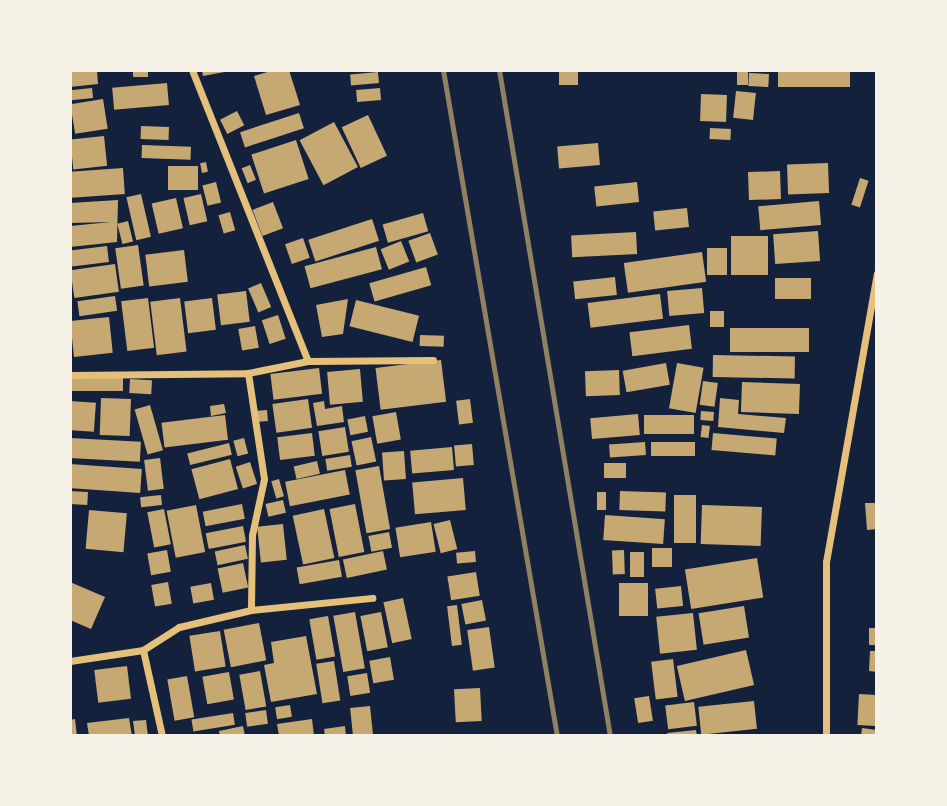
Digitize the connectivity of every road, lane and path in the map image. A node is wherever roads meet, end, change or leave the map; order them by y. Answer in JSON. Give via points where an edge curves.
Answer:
{"nodes":[{"id":1,"x":192,"y":70,"type":"edge"},
{"id":2,"x":877,"y":273,"type":"edge"},
{"id":3,"x":433,"y":360,"type":"dead end"},
{"id":4,"x":308,"y":361,"type":"junction"},
{"id":5,"x":248,"y":373,"type":"junction"},
{"id":6,"x":70,"y":375,"type":"edge"},
{"id":7,"x":372,"y":598,"type":"dead end"},
{"id":8,"x":251,"y":610,"type":"junction"},
{"id":9,"x":143,"y":650,"type":"junction"},
{"id":10,"x":70,"y":661,"type":"edge"},
{"id":11,"x":162,"y":736,"type":"edge"},
{"id":12,"x":826,"y":736,"type":"edge"}],
"edges":[{"from":1,"to":4,"type":"street"},
{"from":2,"to":12,"type":"street","via":[[826,562]]},
{"from":3,"to":4,"type":"street"},
{"from":4,"to":5,"type":"street"},
{"from":5,"to":6,"type":"street"},
{"from":5,"to":8,"type":"street","via":[[264,479],[252,535]]},
{"from":7,"to":8,"type":"street"},
{"from":8,"to":9,"type":"street","via":[[179,626]]},
{"from":9,"to":10,"type":"street"},
{"from":9,"to":11,"type":"street"}]}
